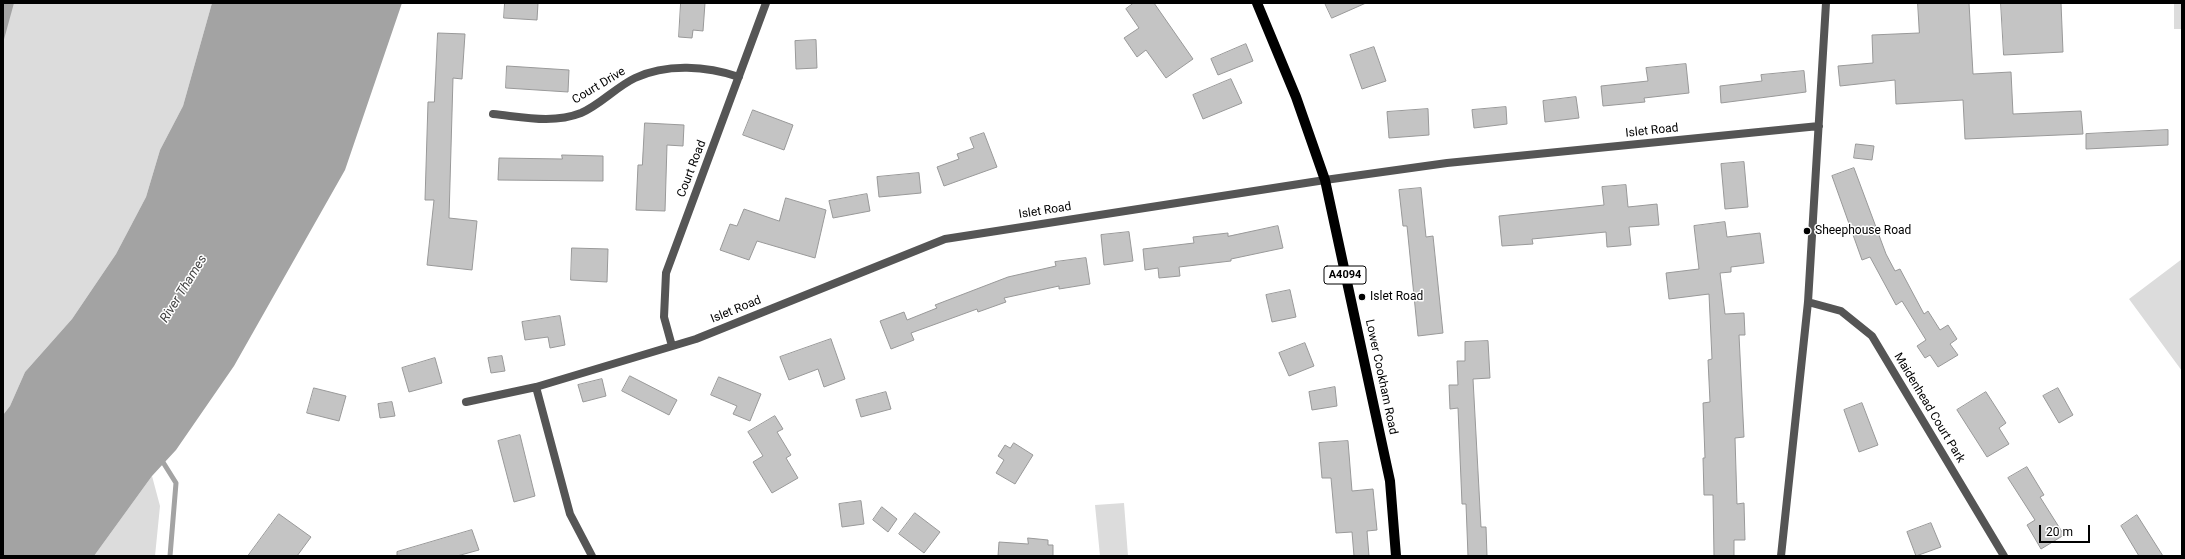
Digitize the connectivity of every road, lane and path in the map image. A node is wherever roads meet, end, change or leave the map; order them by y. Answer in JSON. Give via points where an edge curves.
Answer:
{"nodes":[{"id":1,"x":766,"y":3,"type":"edge"},
{"id":2,"x":1257,"y":3,"type":"edge"},
{"id":3,"x":1826,"y":3,"type":"edge"},
{"id":4,"x":739,"y":77,"type":"junction"},
{"id":5,"x":494,"y":114,"type":"dead end"},
{"id":6,"x":1820,"y":126,"type":"junction"},
{"id":7,"x":1325,"y":180,"type":"junction"},
{"id":8,"x":1808,"y":302,"type":"junction"},
{"id":9,"x":672,"y":346,"type":"junction"},
{"id":10,"x":536,"y":387,"type":"junction"},
{"id":11,"x":466,"y":402,"type":"dead end"},
{"id":12,"x":592,"y":556,"type":"edge"},
{"id":13,"x":1396,"y":556,"type":"edge"},
{"id":14,"x":1781,"y":556,"type":"edge"},
{"id":15,"x":2004,"y":556,"type":"edge"}],
"edges":[{"from":1,"to":4,"type":"street","name":"Court Road"},
{"from":2,"to":7,"type":"main road","name":"Lower Cookham Road","number":"A4094","via":[[1296,97]]},
{"from":3,"to":6,"type":"street"},
{"from":4,"to":5,"type":"street","name":"Court Drive","via":[[717,70],[665,68],[635,78],[582,112],[555,120]]},
{"from":4,"to":9,"type":"street","name":"Court Road","via":[[666,273],[664,317]]},
{"from":6,"to":7,"type":"street","name":"Islet Road","via":[[1447,164]]},
{"from":6,"to":8,"type":"street"},
{"from":7,"to":9,"type":"street","name":"Islet Road","via":[[945,239],[696,339]]},
{"from":7,"to":13,"type":"main road","name":"Lower Cookham Road","number":"A4094","via":[[1390,481]]},
{"from":8,"to":14,"type":"street"},
{"from":8,"to":15,"type":"street","name":"Maidenhead Court Park","via":[[1841,311],[1872,336]]},
{"from":9,"to":10,"type":"street","name":"Islet Road"},
{"from":10,"to":11,"type":"street","name":"Islet Road"},
{"from":10,"to":12,"type":"street","via":[[570,514]]}]}
